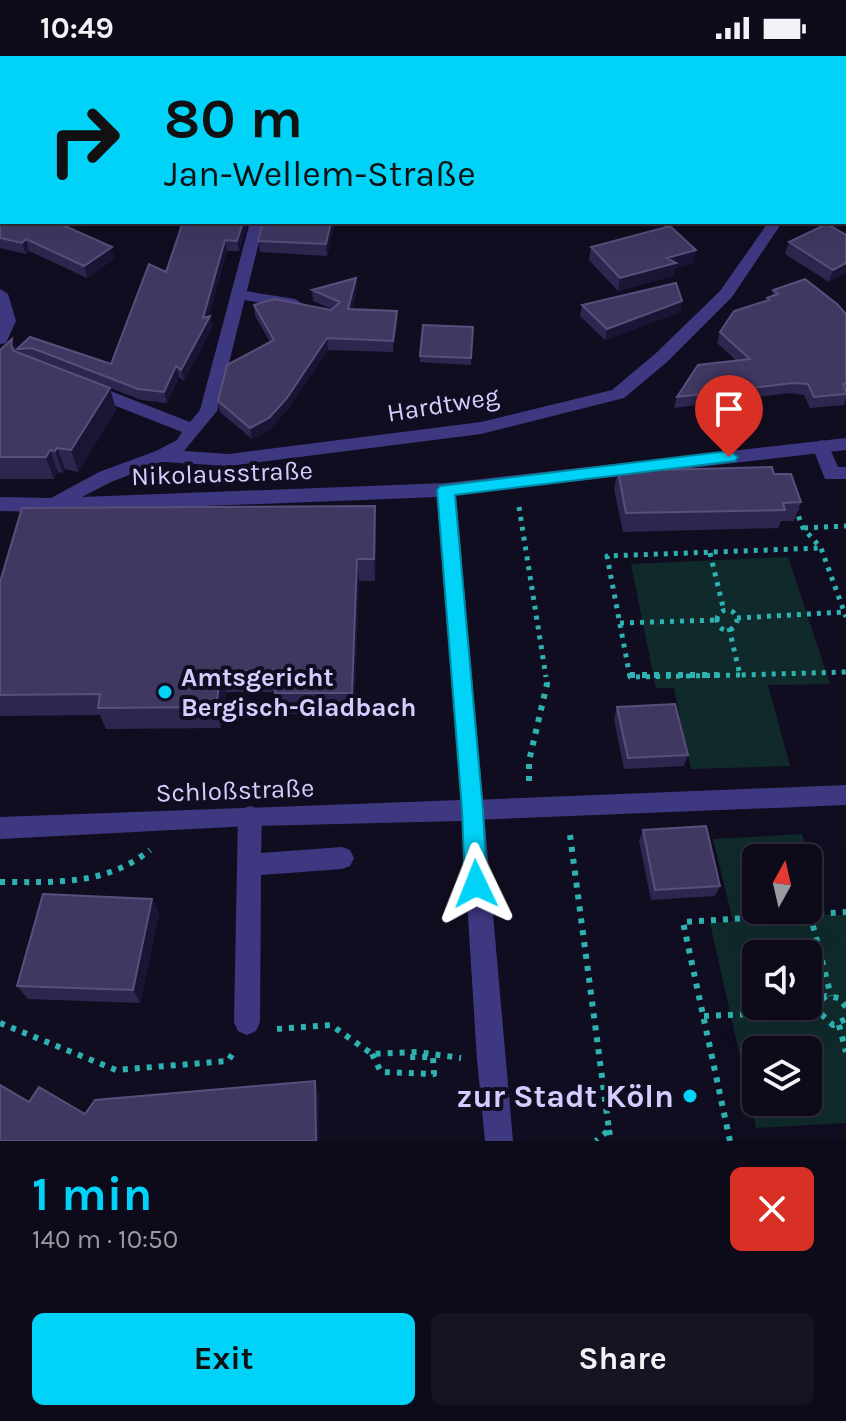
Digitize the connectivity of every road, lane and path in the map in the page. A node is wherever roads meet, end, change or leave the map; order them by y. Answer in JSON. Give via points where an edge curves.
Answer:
{"nodes":[{"id":1,"x":257,"y":224,"type":"edge"},
{"id":2,"x":772,"y":224,"type":"edge"},
{"id":3,"x":0,"y":294,"type":"edge"},
{"id":4,"x":239,"y":295,"type":"junction"},
{"id":5,"x":308,"y":307,"type":"edge"},
{"id":6,"x":0,"y":339,"type":"edge"},
{"id":7,"x":74,"y":384,"type":"edge"},
{"id":8,"x":193,"y":430,"type":"junction"},
{"id":9,"x":846,"y":444,"type":"edge"},
{"id":10,"x":821,"y":446,"type":"junction"},
{"id":11,"x":161,"y":456,"type":"junction"},
{"id":12,"x":846,"y":473,"type":"edge"},
{"id":13,"x":515,"y":482,"type":"junction"},
{"id":14,"x":446,"y":490,"type":"junction"},
{"id":15,"x":793,"y":501,"type":"edge"},
{"id":16,"x":0,"y":504,"type":"edge"},
{"id":17,"x":52,"y":505,"type":"junction"},
{"id":18,"x":846,"y":526,"type":"edge"},
{"id":19,"x":803,"y":528,"type":"junction"},
{"id":20,"x":821,"y":548,"type":"junction"},
{"id":21,"x":710,"y":553,"type":"junction"},
{"id":22,"x":724,"y":611,"type":"junction"},
{"id":23,"x":845,"y":614,"type":"edge"},
{"id":24,"x":737,"y":618,"type":"junction"},
{"id":25,"x":716,"y":620,"type":"junction"},
{"id":26,"x":620,"y":623,"type":"junction"},
{"id":27,"x":729,"y":628,"type":"junction"},
{"id":28,"x":846,"y":672,"type":"edge"},
{"id":29,"x":740,"y":675,"type":"junction"},
{"id":30,"x":846,"y":795,"type":"edge"},
{"id":31,"x":533,"y":806,"type":"junction"},
{"id":32,"x":473,"y":810,"type":"junction"},
{"id":33,"x":250,"y":816,"type":"junction"},
{"id":34,"x":0,"y":828,"type":"edge"},
{"id":35,"x":342,"y":858,"type":"dead end"},
{"id":36,"x":250,"y":865,"type":"junction"},
{"id":37,"x":846,"y":912,"type":"edge"},
{"id":38,"x":822,"y":913,"type":"edge"},
{"id":39,"x":742,"y":918,"type":"edge"},
{"id":40,"x":813,"y":924,"type":"edge"},
{"id":41,"x":831,"y":996,"type":"junction"},
{"id":42,"x":822,"y":998,"type":"edge"},
{"id":43,"x":846,"y":1007,"type":"edge"},
{"id":44,"x":742,"y":1014,"type":"edge"},
{"id":45,"x":704,"y":1016,"type":"junction"},
{"id":46,"x":822,"y":1016,"type":"edge"},
{"id":47,"x":846,"y":1019,"type":"edge"},
{"id":48,"x":0,"y":1023,"type":"edge"},
{"id":49,"x":839,"y":1025,"type":"junction"},
{"id":50,"x":250,"y":1031,"type":"junction"},
{"id":51,"x":846,"y":1052,"type":"edge"},
{"id":52,"x":372,"y":1054,"type":"junction"},
{"id":53,"x":406,"y":1057,"type":"dead end"},
{"id":54,"x":490,"y":1060,"type":"junction"},
{"id":55,"x":609,"y":1130,"type":"junction"},
{"id":56,"x":499,"y":1141,"type":"edge"},
{"id":57,"x":596,"y":1141,"type":"edge"},
{"id":58,"x":611,"y":1141,"type":"edge"},
{"id":59,"x":730,"y":1141,"type":"edge"}],
"edges":[{"from":1,"to":4,"type":"street"},
{"from":2,"to":11,"type":"street","name":"Hardtweg","via":[[726,294],[618,394],[481,428],[229,460]]},
{"from":3,"to":6,"type":"street","via":[[8,321]]},
{"from":4,"to":5,"type":"street"},
{"from":4,"to":8,"type":"street","via":[[211,402]]},
{"from":7,"to":8,"type":"street"},
{"from":8,"to":11,"type":"street","via":[[183,444]]},
{"from":9,"to":10,"type":"street","name":"Nikolausstraße"},
{"from":10,"to":12,"type":"street","via":[[831,474]]},
{"from":10,"to":13,"type":"street","name":"Nikolausstraße"},
{"from":11,"to":17,"type":"street","name":"Hardtweg"},
{"from":13,"to":14,"type":"street","name":"Nikolausstraße"},
{"from":13,"to":31,"type":"path","via":[[547,684],[529,761]]},
{"from":14,"to":17,"type":"street","name":"Nikolausstraße"},
{"from":14,"to":32,"type":"street"},
{"from":15,"to":19,"type":"path"},
{"from":16,"to":17,"type":"street","name":"Nikolausstraße"},
{"from":18,"to":19,"type":"path"},
{"from":19,"to":20,"type":"path"},
{"from":20,"to":21,"type":"path"},
{"from":20,"to":23,"type":"path"},
{"from":21,"to":22,"type":"path"},
{"from":21,"to":26,"type":"path","via":[[607,556]]},
{"from":22,"to":24,"type":"path"},
{"from":22,"to":25,"type":"path"},
{"from":23,"to":24,"type":"path"},
{"from":24,"to":27,"type":"path"},
{"from":25,"to":26,"type":"path"},
{"from":25,"to":27,"type":"path"},
{"from":26,"to":29,"type":"path","via":[[630,677]]},
{"from":27,"to":29,"type":"path"},
{"from":28,"to":29,"type":"path"},
{"from":30,"to":31,"type":"street","name":"Schloßstraße"},
{"from":31,"to":32,"type":"street","name":"Schloßstraße"},
{"from":31,"to":55,"type":"path","via":[[567,829],[574,850]]},
{"from":32,"to":33,"type":"street","name":"Schloßstraße"},
{"from":32,"to":54,"type":"street"},
{"from":33,"to":34,"type":"street","name":"Schloßstraße"},
{"from":33,"to":36,"type":"street"},
{"from":35,"to":36,"type":"street"},
{"from":36,"to":50,"type":"street"},
{"from":37,"to":38,"type":"path"},
{"from":39,"to":45,"type":"path","via":[[683,922]]},
{"from":40,"to":41,"type":"path"},
{"from":41,"to":42,"type":"path"},
{"from":41,"to":43,"type":"path"},
{"from":44,"to":45,"type":"path"},
{"from":45,"to":59,"type":"path"},
{"from":46,"to":49,"type":"path"},
{"from":47,"to":49,"type":"path"},
{"from":48,"to":50,"type":"path","via":[[116,1070],[228,1061]]},
{"from":49,"to":51,"type":"path"},
{"from":50,"to":52,"type":"path","via":[[331,1025]]},
{"from":52,"to":53,"type":"path","via":[[381,1072],[434,1074],[433,1057]]},
{"from":52,"to":54,"type":"path","via":[[417,1052]]},
{"from":54,"to":56,"type":"street"},
{"from":55,"to":57,"type":"path"},
{"from":55,"to":58,"type":"path"}]}
